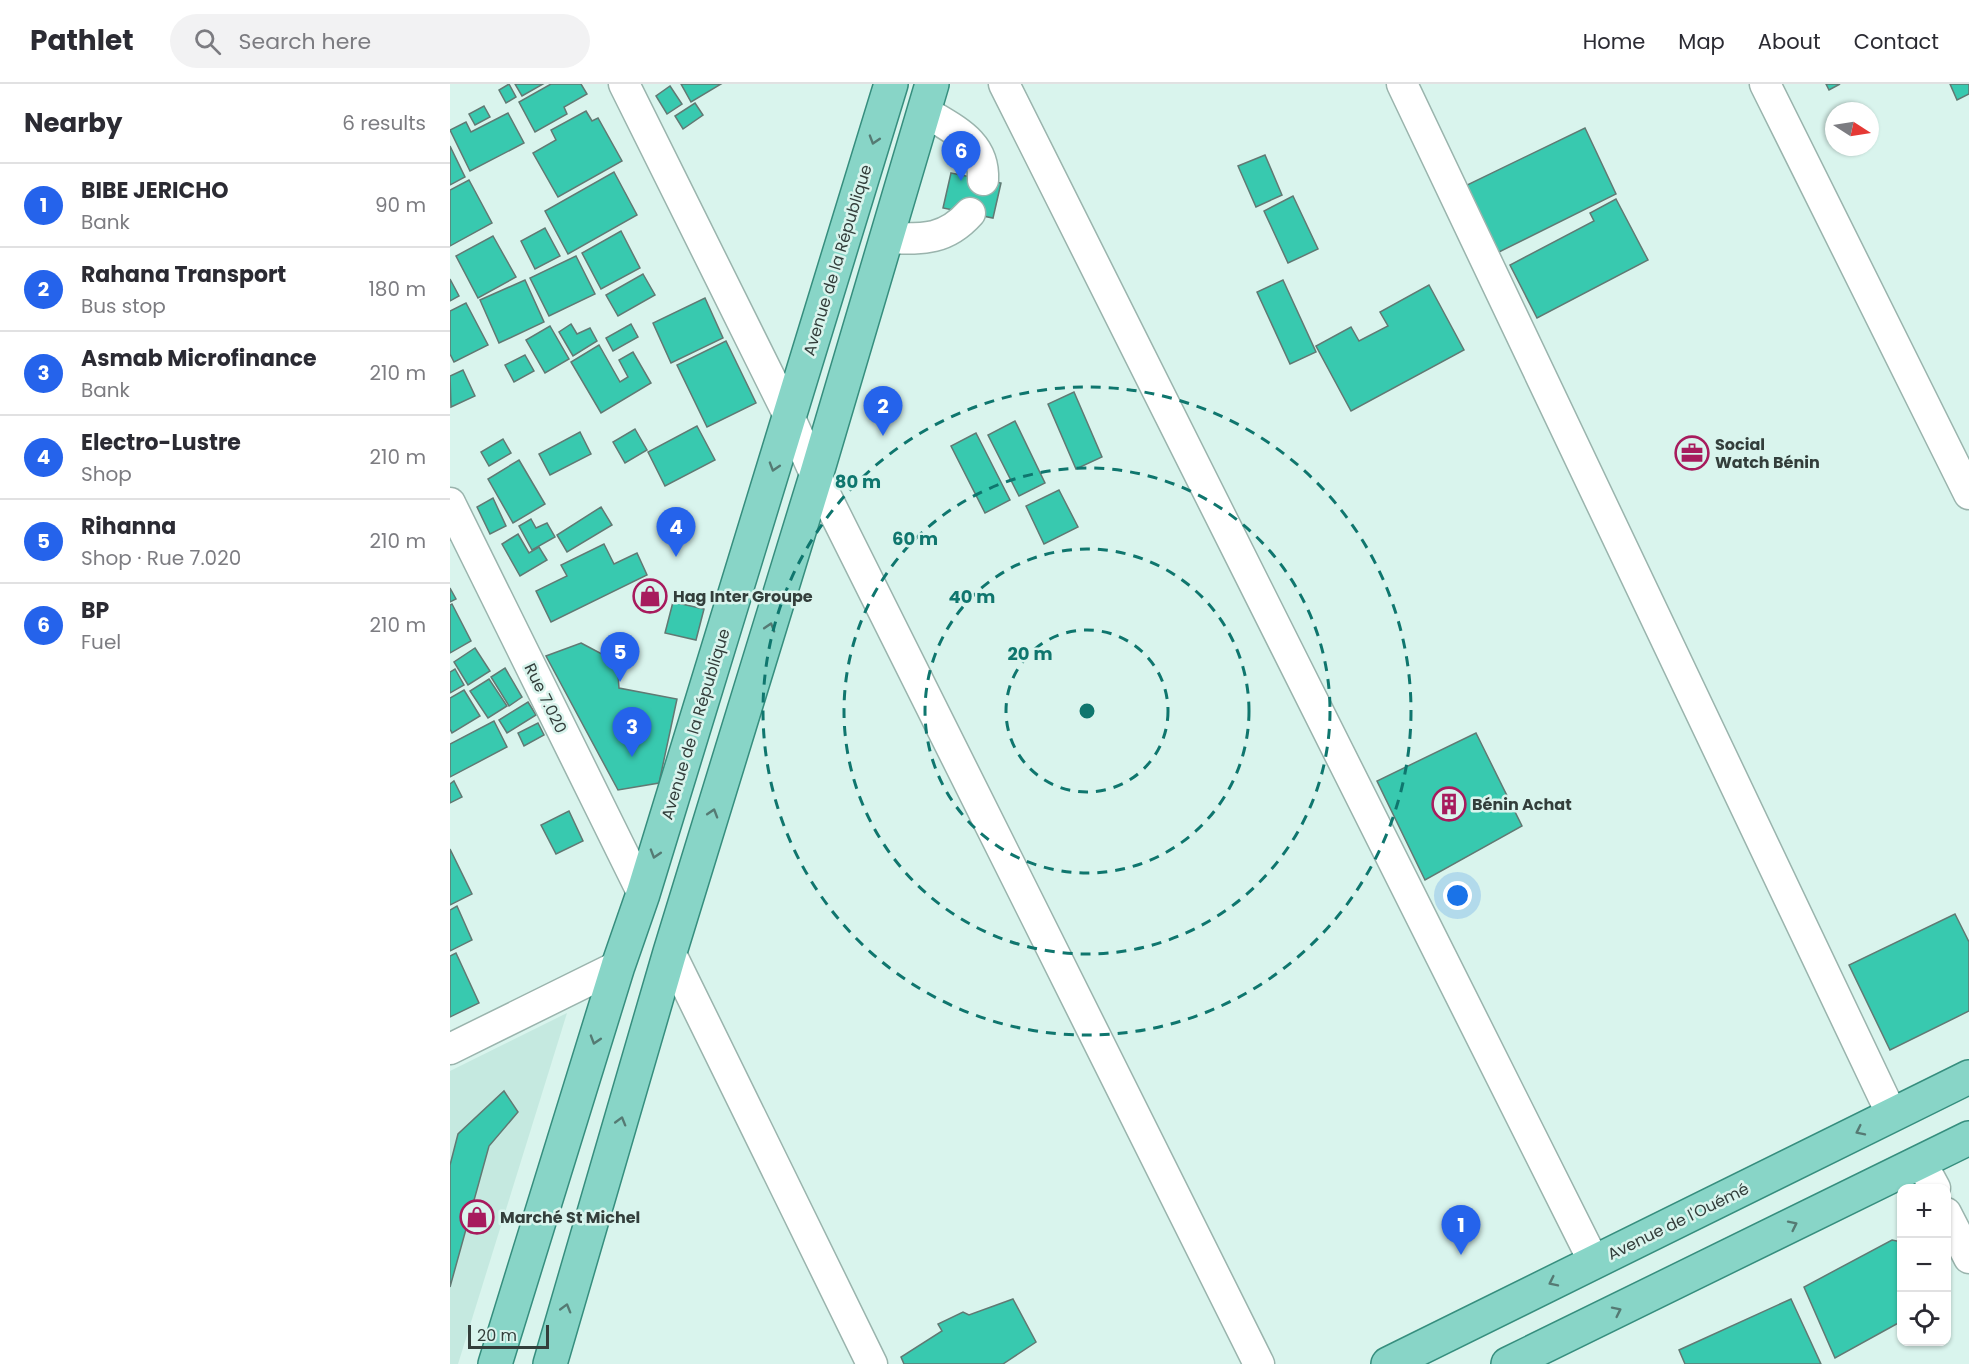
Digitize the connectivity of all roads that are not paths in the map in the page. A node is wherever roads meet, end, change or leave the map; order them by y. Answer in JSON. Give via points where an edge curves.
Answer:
{"nodes":[{"id":1,"x":624,"y":84,"type":"edge"},
{"id":2,"x":891,"y":84,"type":"edge"},
{"id":3,"x":1004,"y":84,"type":"edge"},
{"id":4,"x":1402,"y":84,"type":"edge"},
{"id":5,"x":1765,"y":84,"type":"edge"},
{"id":6,"x":928,"y":97,"type":"edge"},
{"id":7,"x":983,"y":180,"type":"dead end"},
{"id":8,"x":970,"y":213,"type":"dead end"},
{"id":9,"x":886,"y":238,"type":"junction"},
{"id":10,"x":789,"y":416,"type":"junction"},
{"id":11,"x":816,"y":476,"type":"junction"},
{"id":12,"x":1969,"y":494,"type":"edge"},
{"id":13,"x":450,"y":503,"type":"edge"},
{"id":14,"x":643,"y":894,"type":"junction"},
{"id":15,"x":670,"y":952,"type":"junction"},
{"id":16,"x":618,"y":966,"type":"junction"},
{"id":17,"x":450,"y":1049,"type":"edge"},
{"id":18,"x":1969,"y":1077,"type":"edge"},
{"id":19,"x":1892,"y":1115,"type":"junction"},
{"id":20,"x":1969,"y":1138,"type":"edge"},
{"id":21,"x":1928,"y":1175,"type":"edge"},
{"id":22,"x":1951,"y":1221,"type":"edge"},
{"id":23,"x":1969,"y":1258,"type":"edge"},
{"id":24,"x":1594,"y":1262,"type":"junction"},
{"id":25,"x":495,"y":1364,"type":"edge"},
{"id":26,"x":550,"y":1364,"type":"edge"},
{"id":27,"x":872,"y":1364,"type":"edge"},
{"id":28,"x":1258,"y":1364,"type":"edge"},
{"id":29,"x":1388,"y":1364,"type":"edge"},
{"id":30,"x":1509,"y":1364,"type":"edge"}],
"edges":[{"from":1,"to":10,"type":"street"},
{"from":2,"to":10,"type":"main road","name":"Avenue de la République","one_way":true},
{"from":3,"to":24,"type":"street"},
{"from":4,"to":19,"type":"street"},
{"from":5,"to":12,"type":"street"},
{"from":6,"to":7,"type":"street","via":[[972,141],[984,168]]},
{"from":6,"to":9,"type":"main road"},
{"from":8,"to":9,"type":"street","via":[[958,227],[926,239]]},
{"from":9,"to":11,"type":"main road"},
{"from":10,"to":11,"type":"street"},
{"from":10,"to":14,"type":"main road","name":"Avenue de la République","one_way":true},
{"from":15,"to":11,"type":"main road","one_way":true},
{"from":11,"to":28,"type":"street"},
{"from":13,"to":14,"type":"street","name":"Rue 7.020"},
{"from":14,"to":16,"type":"main road","name":"Avenue de la République"},
{"from":26,"to":15,"type":"main road","one_way":true},
{"from":15,"to":27,"type":"street"},
{"from":16,"to":17,"type":"street"},
{"from":16,"to":25,"type":"main road","name":"Avenue de la République","one_way":true},
{"from":18,"to":19,"type":"main road","name":"Avenue de l'Ouémé"},
{"from":19,"to":24,"type":"main road","name":"Avenue de l'Ouémé","one_way":true},
{"from":20,"to":21,"type":"main road"},
{"from":30,"to":21,"type":"main road","one_way":true},
{"from":22,"to":23,"type":"street"},
{"from":24,"to":29,"type":"main road","name":"Avenue de l'Ouémé","one_way":true}]}
